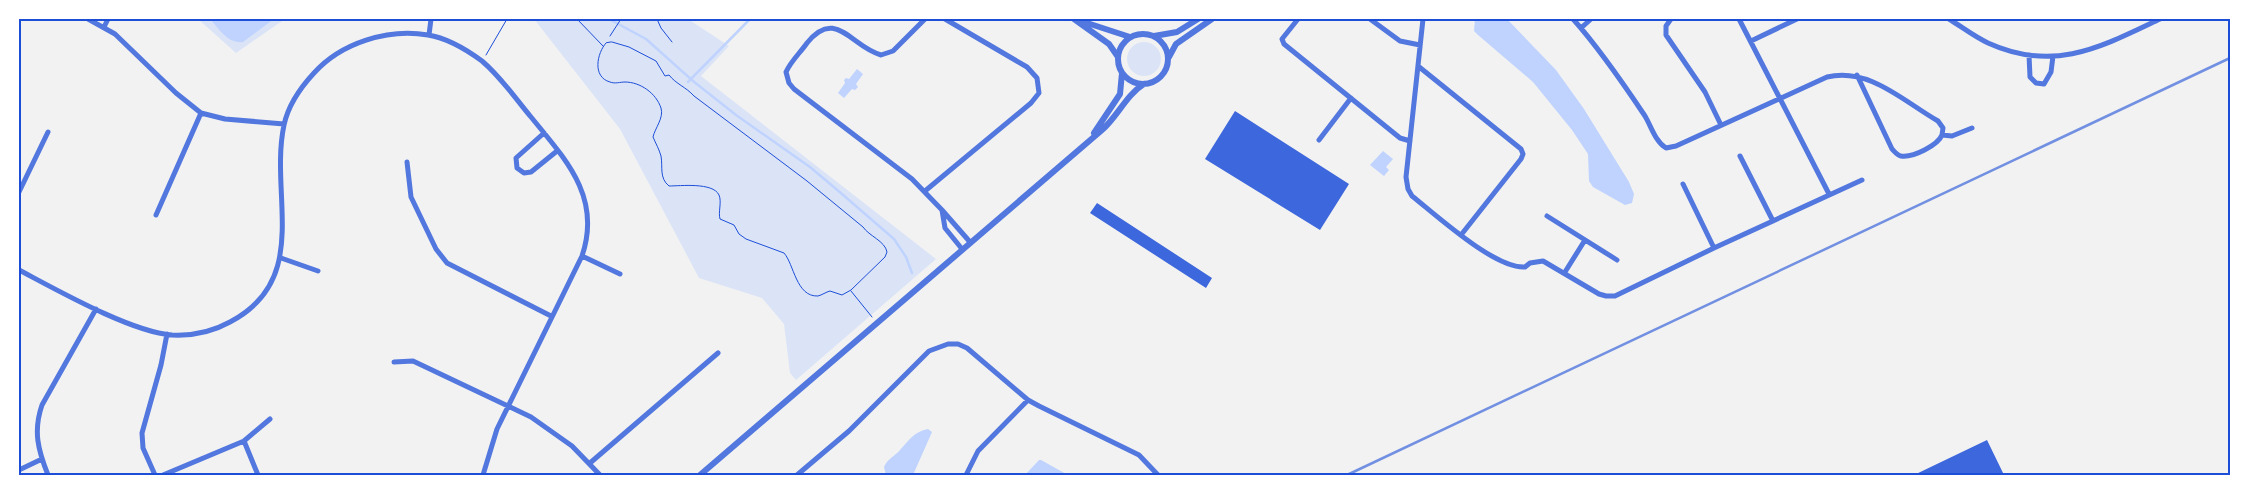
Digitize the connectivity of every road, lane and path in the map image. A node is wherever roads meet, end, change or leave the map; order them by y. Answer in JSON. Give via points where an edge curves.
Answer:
{"nodes":[{"id":1,"x":88,"y":19,"type":"edge"},
{"id":2,"x":108,"y":19,"type":"edge"},
{"id":3,"x":431,"y":19,"type":"edge"},
{"id":4,"x":507,"y":19,"type":"edge"},
{"id":5,"x":577,"y":19,"type":"edge"},
{"id":6,"x":621,"y":19,"type":"edge"},
{"id":7,"x":624,"y":19,"type":"edge"},
{"id":8,"x":649,"y":19,"type":"edge"},
{"id":9,"x":657,"y":19,"type":"edge"},
{"id":10,"x":925,"y":19,"type":"edge"},
{"id":11,"x":945,"y":19,"type":"edge"},
{"id":12,"x":1075,"y":19,"type":"edge"},
{"id":13,"x":1198,"y":19,"type":"edge"},
{"id":14,"x":1212,"y":19,"type":"edge"},
{"id":15,"x":1298,"y":19,"type":"edge"},
{"id":16,"x":1370,"y":19,"type":"edge"},
{"id":17,"x":1423,"y":19,"type":"edge"},
{"id":18,"x":1573,"y":19,"type":"edge"},
{"id":19,"x":1591,"y":19,"type":"edge"},
{"id":20,"x":1671,"y":19,"type":"edge"},
{"id":21,"x":1739,"y":19,"type":"edge"},
{"id":22,"x":1797,"y":19,"type":"edge"},
{"id":23,"x":1949,"y":19,"type":"edge"},
{"id":24,"x":2160,"y":19,"type":"edge"},
{"id":25,"x":104,"y":27,"type":"junction"},
{"id":26,"x":1581,"y":28,"type":"junction"},
{"id":27,"x":429,"y":35,"type":"junction"},
{"id":28,"x":610,"y":36,"type":"dead end"},
{"id":29,"x":1154,"y":36,"type":"junction"},
{"id":30,"x":1130,"y":37,"type":"junction"},
{"id":31,"x":1751,"y":41,"type":"junction"},
{"id":32,"x":672,"y":42,"type":"dead end"},
{"id":33,"x":1420,"y":45,"type":"junction"},
{"id":34,"x":604,"y":46,"type":"junction"},
{"id":35,"x":2029,"y":55,"type":"junction"},
{"id":36,"x":2053,"y":56,"type":"junction"},
{"id":37,"x":1118,"y":57,"type":"junction"},
{"id":38,"x":1168,"y":58,"type":"junction"},
{"id":39,"x":482,"y":62,"type":"junction"},
{"id":40,"x":1418,"y":66,"type":"junction"},
{"id":41,"x":1122,"y":72,"type":"junction"},
{"id":42,"x":1857,"y":75,"type":"junction"},
{"id":43,"x":1144,"y":84,"type":"junction"},
{"id":44,"x":1780,"y":97,"type":"junction"},
{"id":45,"x":1352,"y":98,"type":"junction"},
{"id":46,"x":202,"y":114,"type":"junction"},
{"id":47,"x":284,"y":124,"type":"junction"},
{"id":48,"x":1721,"y":125,"type":"junction"},
{"id":49,"x":1972,"y":128,"type":"dead end"},
{"id":50,"x":48,"y":132,"type":"dead end"},
{"id":51,"x":544,"y":133,"type":"junction"},
{"id":52,"x":1942,"y":135,"type":"junction"},
{"id":53,"x":1319,"y":140,"type":"dead end"},
{"id":54,"x":1088,"y":141,"type":"junction"},
{"id":55,"x":1410,"y":141,"type":"junction"},
{"id":56,"x":557,"y":151,"type":"junction"},
{"id":57,"x":1740,"y":156,"type":"dead end"},
{"id":58,"x":408,"y":162,"type":"dead end"},
{"id":59,"x":1862,"y":180,"type":"dead end"},
{"id":60,"x":1683,"y":184,"type":"dead end"},
{"id":61,"x":925,"y":191,"type":"junction"},
{"id":62,"x":19,"y":192,"type":"edge"},
{"id":63,"x":1830,"y":194,"type":"junction"},
{"id":64,"x":942,"y":210,"type":"junction"},
{"id":65,"x":156,"y":215,"type":"dead end"},
{"id":66,"x":1547,"y":216,"type":"dead end"},
{"id":67,"x":1773,"y":221,"type":"junction"},
{"id":68,"x":1462,"y":235,"type":"junction"},
{"id":69,"x":1585,"y":240,"type":"junction"},
{"id":70,"x":970,"y":242,"type":"junction"},
{"id":71,"x":1714,"y":248,"type":"junction"},
{"id":72,"x":962,"y":249,"type":"junction"},
{"id":73,"x":582,"y":256,"type":"junction"},
{"id":74,"x":281,"y":258,"type":"junction"},
{"id":75,"x":1617,"y":260,"type":"dead end"},
{"id":76,"x":19,"y":270,"type":"edge"},
{"id":77,"x":318,"y":271,"type":"dead end"},
{"id":78,"x":1565,"y":272,"type":"junction"},
{"id":79,"x":620,"y":274,"type":"dead end"},
{"id":80,"x":851,"y":290,"type":"junction"},
{"id":81,"x":96,"y":309,"type":"junction"},
{"id":82,"x":551,"y":316,"type":"junction"},
{"id":83,"x":876,"y":323,"type":"junction"},
{"id":84,"x":167,"y":334,"type":"junction"},
{"id":85,"x":718,"y":353,"type":"dead end"},
{"id":86,"x":394,"y":362,"type":"dead end"},
{"id":87,"x":1028,"y":400,"type":"junction"},
{"id":88,"x":509,"y":406,"type":"junction"},
{"id":89,"x":270,"y":419,"type":"dead end"},
{"id":90,"x":244,"y":441,"type":"junction"},
{"id":91,"x":42,"y":459,"type":"junction"},
{"id":92,"x":590,"y":463,"type":"junction"},
{"id":93,"x":19,"y":470,"type":"edge"},
{"id":94,"x":48,"y":475,"type":"edge"},
{"id":95,"x":155,"y":475,"type":"edge"},
{"id":96,"x":163,"y":475,"type":"edge"},
{"id":97,"x":258,"y":475,"type":"edge"},
{"id":98,"x":483,"y":475,"type":"edge"},
{"id":99,"x":600,"y":475,"type":"edge"},
{"id":100,"x":700,"y":475,"type":"edge"},
{"id":101,"x":797,"y":475,"type":"edge"},
{"id":102,"x":966,"y":475,"type":"edge"},
{"id":103,"x":1158,"y":475,"type":"edge"}],
"edges":[{"from":1,"to":25,"type":"street"},
{"from":2,"to":25,"type":"street"},
{"from":3,"to":27,"type":"street"},
{"from":4,"to":39,"type":"path"},
{"from":5,"to":34,"type":"path"},
{"from":6,"to":28,"type":"path"},
{"from":7,"to":8,"type":"path"},
{"from":9,"to":32,"type":"path"},
{"from":10,"to":61,"type":"street","via":[[893,51],[881,55],[837,30],[825,28],[814,35],[786,72],[794,88]]},
{"from":11,"to":61,"type":"street","via":[[1027,67],[1037,78],[1039,93]]},
{"from":12,"to":30,"type":"street"},
{"from":12,"to":37,"type":"street","via":[[1109,44]]},
{"from":13,"to":29,"type":"street","via":[[1177,32]]},
{"from":14,"to":38,"type":"street","via":[[1176,44]]},
{"from":15,"to":45,"type":"street","via":[[1282,39],[1284,44]]},
{"from":16,"to":33,"type":"street","via":[[1400,41]]},
{"from":17,"to":33,"type":"street"},
{"from":18,"to":26,"type":"street"},
{"from":19,"to":26,"type":"street"},
{"from":20,"to":48,"type":"street","via":[[1666,26],[1666,35],[1705,92]]},
{"from":21,"to":31,"type":"street"},
{"from":22,"to":31,"type":"street"},
{"from":23,"to":35,"type":"street","via":[[1988,43]]},
{"from":24,"to":36,"type":"street","via":[[2086,52]]},
{"from":25,"to":46,"type":"street"},
{"from":26,"to":48,"type":"street","via":[[1664,147],[1671,148]]},
{"from":27,"to":39,"type":"street","via":[[461,48]]},
{"from":27,"to":47,"type":"street","via":[[386,35],[342,51],[302,87]]},
{"from":29,"to":30,"type":"street","via":[[1144,33]]},
{"from":29,"to":38,"type":"street","via":[[1165,46]]},
{"from":30,"to":37,"type":"street","via":[[1122,45]]},
{"from":31,"to":44,"type":"street"},
{"from":33,"to":40,"type":"street"},
{"from":34,"to":80,"type":"path","via":[[608,42],[616,43],[656,61],[665,76],[669,74],[678,84],[688,88],[694,96],[808,181],[886,246],[885,257]]},
{"from":34,"to":80,"type":"path","via":[[598,56],[602,76],[612,83],[631,82],[643,86],[660,106],[661,115],[653,137],[666,184],[714,190],[719,195],[720,219],[736,227],[742,237],[784,253],[796,278],[812,294],[830,291],[842,295]]},
{"from":35,"to":36,"type":"street"},
{"from":35,"to":36,"type":"street","via":[[2030,77],[2036,84],[2044,84],[2048,79]]},
{"from":37,"to":41,"type":"street"},
{"from":38,"to":43,"type":"street","via":[[1160,78]]},
{"from":39,"to":51,"type":"street"},
{"from":40,"to":55,"type":"street"},
{"from":40,"to":68,"type":"street","via":[[1521,149],[1523,154]]},
{"from":41,"to":43,"type":"street","via":[[1131,81]]},
{"from":41,"to":54,"type":"street","via":[[1120,94]]},
{"from":42,"to":44,"type":"street","via":[[1827,77]]},
{"from":42,"to":52,"type":"street","via":[[1885,87],[1938,121],[1943,128]]},
{"from":42,"to":52,"type":"street","via":[[1892,150],[1897,154],[1909,156],[1936,145]]},
{"from":43,"to":54,"type":"street","via":[[1133,91],[1110,123]]},
{"from":44,"to":48,"type":"street"},
{"from":44,"to":63,"type":"street"},
{"from":45,"to":53,"type":"street"},
{"from":45,"to":55,"type":"street","via":[[1400,138]]},
{"from":46,"to":47,"type":"street"},
{"from":46,"to":65,"type":"street"},
{"from":47,"to":74,"type":"street","via":[[280,167]]},
{"from":49,"to":52,"type":"street","via":[[1952,136]]},
{"from":50,"to":62,"type":"street"},
{"from":51,"to":56,"type":"street"},
{"from":51,"to":56,"type":"street","via":[[516,158],[517,168],[524,173],[531,172]]},
{"from":54,"to":70,"type":"street"},
{"from":55,"to":68,"type":"street","via":[[1406,177],[1409,192]]},
{"from":56,"to":73,"type":"street","via":[[581,187],[587,204],[589,221]]},
{"from":57,"to":67,"type":"street"},
{"from":58,"to":82,"type":"street","via":[[411,197],[442,257],[460,270]]},
{"from":59,"to":63,"type":"street"},
{"from":60,"to":71,"type":"street"},
{"from":61,"to":64,"type":"street"},
{"from":63,"to":67,"type":"street"},
{"from":64,"to":70,"type":"street"},
{"from":64,"to":72,"type":"street","via":[[945,228]]},
{"from":66,"to":69,"type":"street"},
{"from":67,"to":71,"type":"street"},
{"from":68,"to":78,"type":"street","via":[[1508,265],[1525,267],[1543,261]]},
{"from":69,"to":75,"type":"street"},
{"from":69,"to":78,"type":"street"},
{"from":70,"to":72,"type":"street"},
{"from":71,"to":78,"type":"street","via":[[1610,296],[1599,294]]},
{"from":72,"to":83,"type":"street"},
{"from":73,"to":79,"type":"street"},
{"from":73,"to":82,"type":"street"},
{"from":74,"to":77,"type":"street"},
{"from":74,"to":84,"type":"street","via":[[265,292],[241,316],[200,333]]},
{"from":76,"to":81,"type":"street"},
{"from":80,"to":83,"type":"path"},
{"from":81,"to":84,"type":"street","via":[[156,333]]},
{"from":81,"to":91,"type":"street","via":[[42,405],[36,432]]},
{"from":82,"to":88,"type":"street"},
{"from":83,"to":100,"type":"street"},
{"from":84,"to":95,"type":"street","via":[[142,433],[144,448]]},
{"from":85,"to":92,"type":"street"},
{"from":86,"to":88,"type":"street","via":[[413,361]]},
{"from":87,"to":101,"type":"street","via":[[967,348],[958,344],[938,346],[929,351],[849,431]]},
{"from":87,"to":102,"type":"street","via":[[978,451]]},
{"from":87,"to":103,"type":"street","via":[[1139,455]]},
{"from":88,"to":92,"type":"street","via":[[552,430]]},
{"from":88,"to":98,"type":"street","via":[[497,429]]},
{"from":89,"to":90,"type":"street"},
{"from":90,"to":96,"type":"street"},
{"from":90,"to":97,"type":"street"},
{"from":91,"to":93,"type":"street"},
{"from":91,"to":94,"type":"street"},
{"from":92,"to":99,"type":"street"}]}
